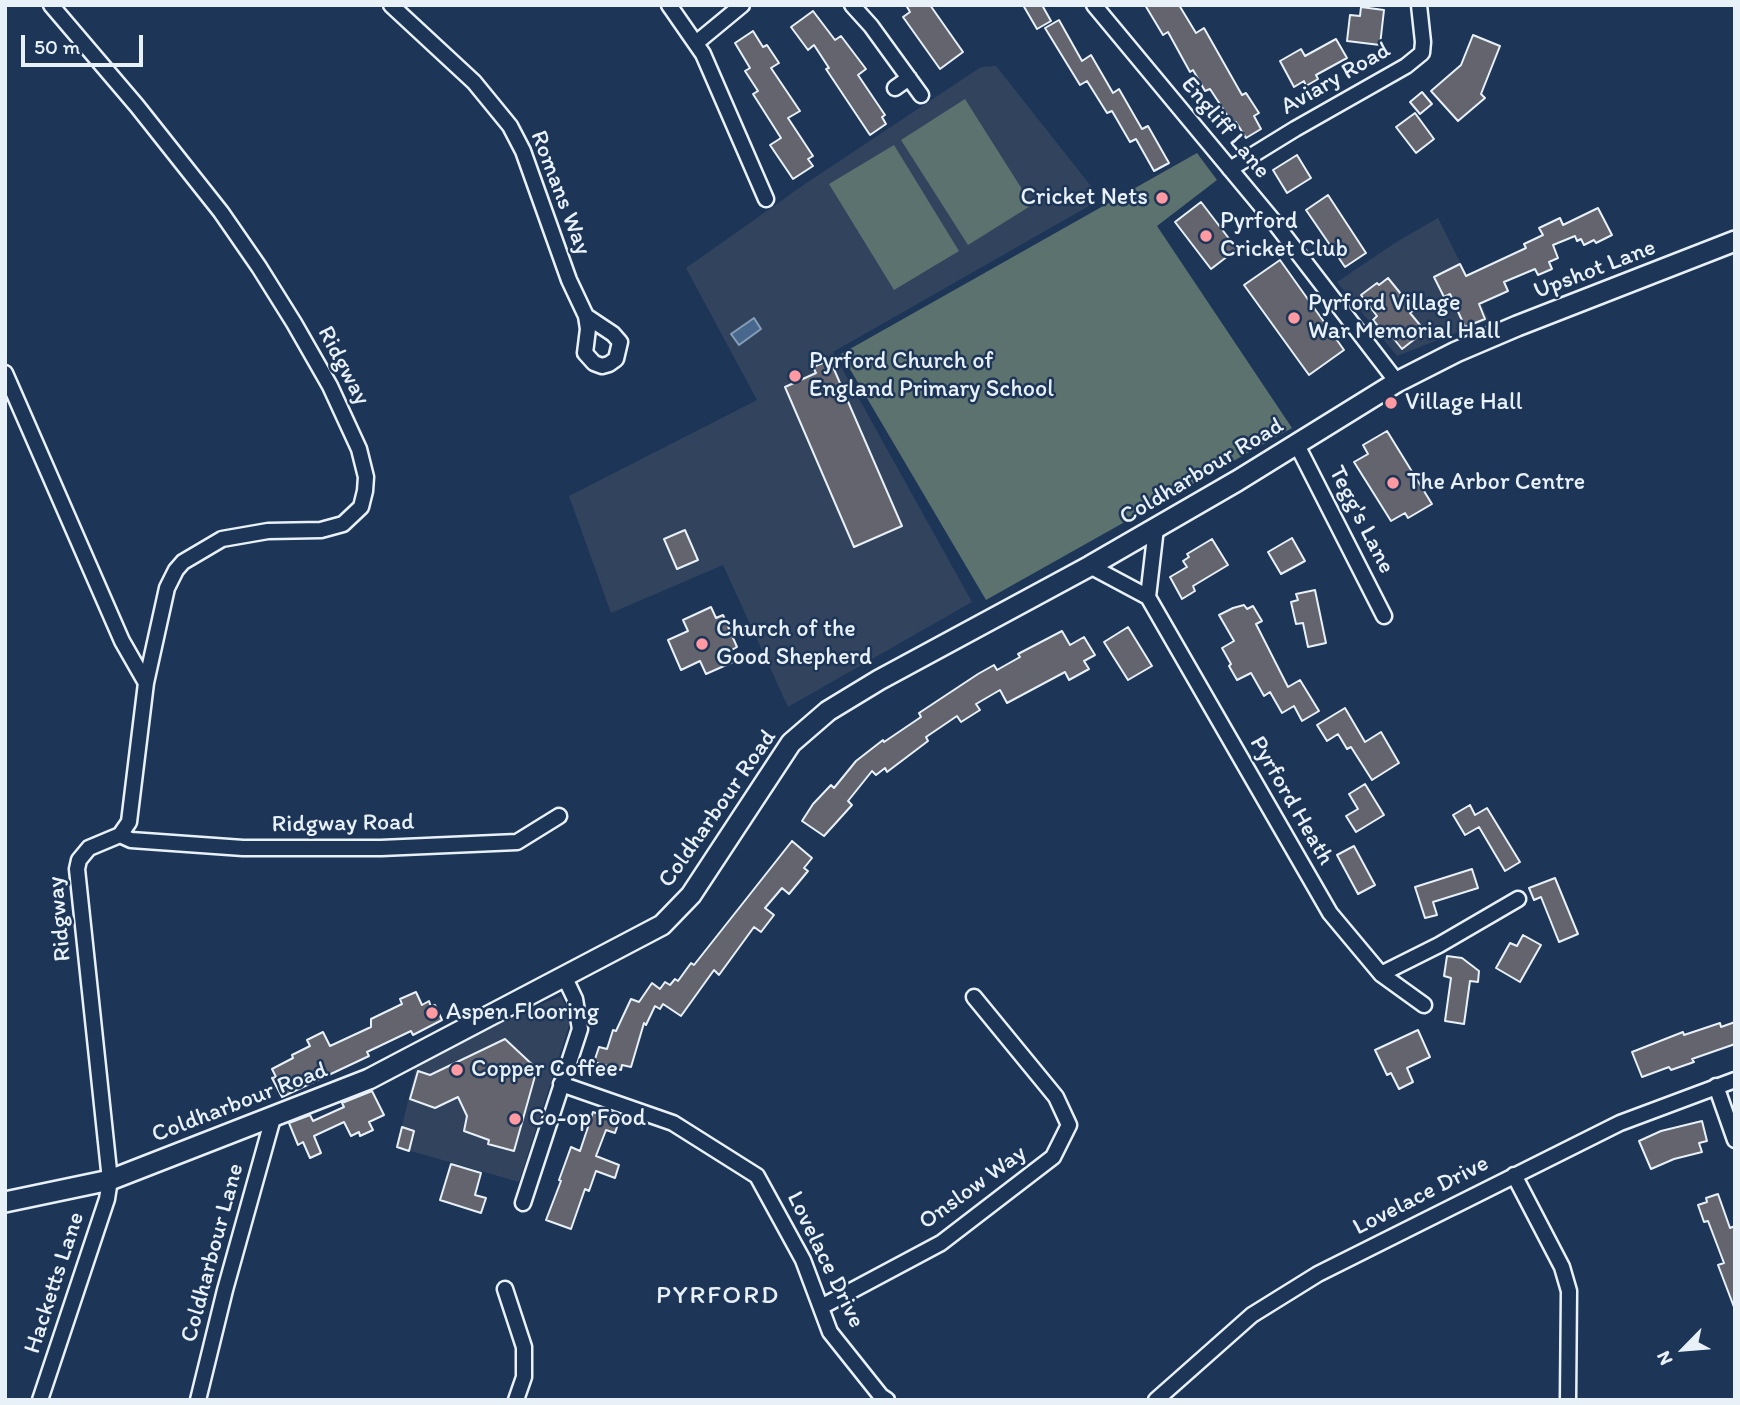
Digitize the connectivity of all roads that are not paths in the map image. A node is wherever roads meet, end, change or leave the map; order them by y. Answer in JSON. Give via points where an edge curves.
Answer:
{"nodes":[{"id":1,"x":51,"y":5,"type":"edge"},
{"id":2,"x":391,"y":5,"type":"edge"},
{"id":3,"x":669,"y":5,"type":"edge"},
{"id":4,"x":742,"y":5,"type":"edge"},
{"id":5,"x":852,"y":5,"type":"edge"},
{"id":6,"x":1094,"y":5,"type":"edge"},
{"id":7,"x":1419,"y":5,"type":"edge"},
{"id":8,"x":696,"y":43,"type":"junction"},
{"id":9,"x":909,"y":78,"type":"junction"},
{"id":10,"x":895,"y":88,"type":"dead end"},
{"id":11,"x":921,"y":95,"type":"dead end"},
{"id":12,"x":1230,"y":169,"type":"junction"},
{"id":13,"x":759,"y":182,"type":"junction"},
{"id":14,"x":744,"y":189,"type":"dead end"},
{"id":15,"x":766,"y":199,"type":"dead end"},
{"id":16,"x":1735,"y":241,"type":"edge"},
{"id":17,"x":586,"y":316,"type":"dead end"},
{"id":18,"x":5,"y":373,"type":"edge"},
{"id":19,"x":1397,"y":382,"type":"junction"},
{"id":20,"x":1297,"y":445,"type":"junction"},
{"id":21,"x":1156,"y":528,"type":"junction"},
{"id":22,"x":1090,"y":566,"type":"junction"},
{"id":23,"x":1148,"y":597,"type":"junction"},
{"id":24,"x":1384,"y":616,"type":"dead end"},
{"id":25,"x":146,"y":683,"type":"junction"},
{"id":26,"x":559,"y":816,"type":"dead end"},
{"id":27,"x":120,"y":835,"type":"junction"},
{"id":28,"x":1518,"y":900,"type":"dead end"},
{"id":29,"x":1381,"y":974,"type":"junction"},
{"id":30,"x":564,"y":976,"type":"junction"},
{"id":31,"x":974,"y":997,"type":"dead end"},
{"id":32,"x":1424,"y":1005,"type":"dead end"},
{"id":33,"x":1735,"y":1080,"type":"edge"},
{"id":34,"x":561,"y":1084,"type":"junction"},
{"id":35,"x":1716,"y":1086,"type":"junction"},
{"id":36,"x":273,"y":1118,"type":"junction"},
{"id":37,"x":1735,"y":1140,"type":"edge"},
{"id":38,"x":1514,"y":1175,"type":"junction"},
{"id":39,"x":110,"y":1180,"type":"junction"},
{"id":40,"x":5,"y":1202,"type":"edge"},
{"id":41,"x":523,"y":1203,"type":"dead end"},
{"id":42,"x":505,"y":1289,"type":"dead end"},
{"id":43,"x":821,"y":1307,"type":"junction"},
{"id":44,"x":40,"y":1400,"type":"edge"},
{"id":45,"x":198,"y":1400,"type":"edge"},
{"id":46,"x":516,"y":1400,"type":"edge"},
{"id":47,"x":887,"y":1400,"type":"edge"},
{"id":48,"x":1156,"y":1400,"type":"edge"},
{"id":49,"x":1568,"y":1400,"type":"edge"}],
"edges":[{"from":1,"to":25,"type":"street","name":"Ridgway","via":[[137,106],[259,267],[330,386],[359,449],[366,477],[361,507],[343,524],[321,530],[238,535],[207,546],[183,562],[167,587]]},
{"from":2,"to":17,"type":"street","name":"Romans Way","via":[[474,82],[510,126]]},
{"from":3,"to":8,"type":"street"},
{"from":4,"to":8,"type":"street"},
{"from":5,"to":9,"type":"street"},
{"from":6,"to":12,"type":"street","name":"Engliff Lane"},
{"from":7,"to":12,"type":"street","name":"Aviary Road","via":[[1422,53]]},
{"from":8,"to":13,"type":"street"},
{"from":9,"to":10,"type":"street"},
{"from":9,"to":11,"type":"street"},
{"from":12,"to":19,"type":"street","name":"Engliff Lane"},
{"from":13,"to":14,"type":"street"},
{"from":13,"to":15,"type":"street"},
{"from":16,"to":19,"type":"main road","name":"Upshot Lane","via":[[1517,326]]},
{"from":18,"to":25,"type":"street","via":[[122,641]]},
{"from":19,"to":20,"type":"main road","name":"Coldharbour Road"},
{"from":20,"to":21,"type":"main road","name":"Coldharbour Road"},
{"from":20,"to":24,"type":"street","name":"Tegg's Lane"},
{"from":21,"to":22,"type":"main road","name":"Coldharbour Road"},
{"from":21,"to":23,"type":"street"},
{"from":22,"to":23,"type":"street"},
{"from":22,"to":30,"type":"main road","name":"Coldharbour Road","via":[[828,711],[777,761],[691,895],[662,925]]},
{"from":23,"to":29,"type":"street","name":"Pyrford Heath","via":[[1330,913]]},
{"from":25,"to":27,"type":"street","name":"Ridgway","via":[[131,816]]},
{"from":26,"to":27,"type":"street","name":"Ridgway Road","via":[[517,842],[381,848],[243,848],[131,840]]},
{"from":27,"to":39,"type":"street","name":"Ridgway","via":[[89,848],[79,860],[76,878]]},
{"from":28,"to":29,"type":"street"},
{"from":29,"to":32,"type":"street","name":"Pyrford Heath"},
{"from":30,"to":34,"type":"street","via":[[575,999],[580,1029]]},
{"from":30,"to":36,"type":"main road","name":"Coldharbour Road","via":[[369,1079]]},
{"from":31,"to":43,"type":"street","name":"Onslow Way","via":[[1056,1097],[1069,1125],[1053,1157],[941,1243]]},
{"from":33,"to":35,"type":"street","name":"Lovelace Drive"},
{"from":34,"to":41,"type":"street"},
{"from":34,"to":43,"type":"street","name":"Lovelace Drive","via":[[673,1124],[757,1175],[803,1259]]},
{"from":35,"to":37,"type":"street"},
{"from":35,"to":38,"type":"street","name":"Lovelace Drive","via":[[1620,1123]]},
{"from":36,"to":39,"type":"main road","name":"Coldharbour Road"},
{"from":36,"to":45,"type":"street","name":"Coldharbour Lane"},
{"from":38,"to":48,"type":"street","name":"Lovelace Drive","via":[[1318,1274],[1252,1315]]},
{"from":38,"to":49,"type":"street","via":[[1562,1267],[1569,1291]]},
{"from":39,"to":40,"type":"main road","name":"Coldharbour Road"},
{"from":39,"to":44,"type":"street","name":"Hacketts Lane"},
{"from":42,"to":46,"type":"street","via":[[524,1347],[524,1377]]},
{"from":43,"to":47,"type":"street","name":"Lovelace Drive","via":[[830,1332]]}]}
